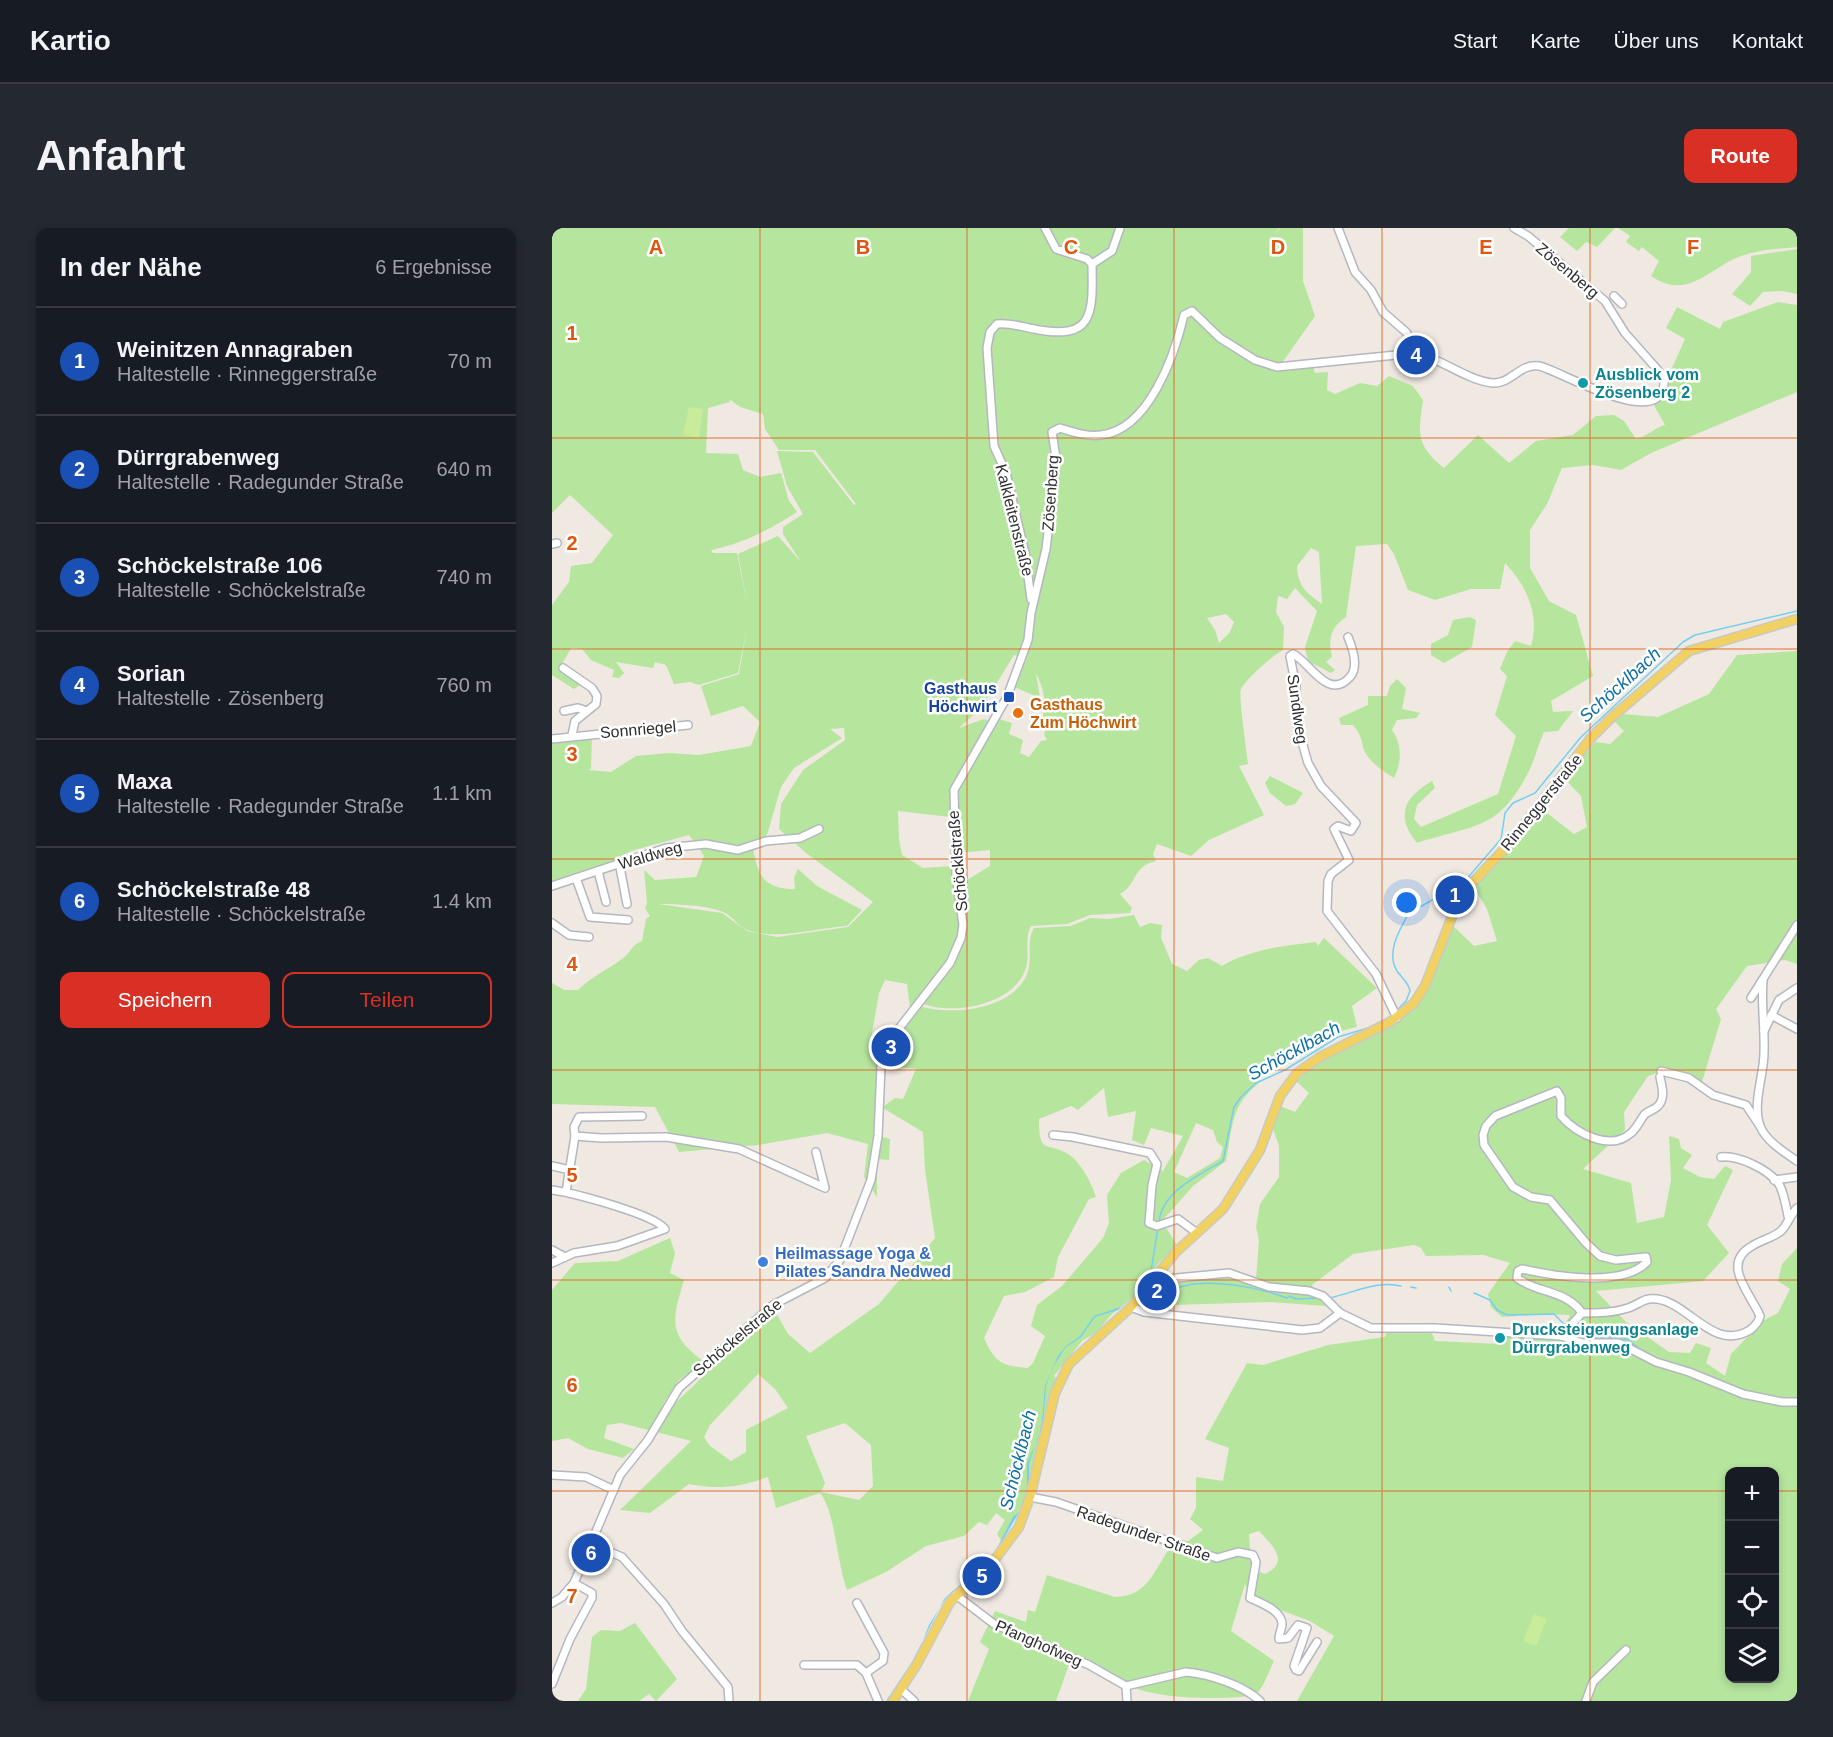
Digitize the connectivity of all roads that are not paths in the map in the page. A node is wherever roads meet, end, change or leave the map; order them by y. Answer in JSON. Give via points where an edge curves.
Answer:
{"nodes":[{"id":1,"x":1045,"y":228,"type":"edge"},
{"id":2,"x":1120,"y":228,"type":"edge"},
{"id":3,"x":1338,"y":228,"type":"edge"},
{"id":4,"x":1514,"y":228,"type":"edge"},
{"id":5,"x":1092,"y":264,"type":"junction"},
{"id":6,"x":1614,"y":296,"type":"dead end"},
{"id":7,"x":1622,"y":304,"type":"dead end"},
{"id":8,"x":1413,"y":353,"type":"junction"},
{"id":9,"x":1031,"y":613,"type":"junction"},
{"id":10,"x":1797,"y":619,"type":"edge"},
{"id":11,"x":1348,"y":637,"type":"dead end"},
{"id":12,"x":563,"y":668,"type":"dead end"},
{"id":13,"x":564,"y":711,"type":"dead end"},
{"id":14,"x":587,"y":711,"type":"junction"},
{"id":15,"x":688,"y":724,"type":"dead end"},
{"id":16,"x":572,"y":735,"type":"junction"},
{"id":17,"x":552,"y":739,"type":"edge"},
{"id":18,"x":819,"y":830,"type":"dead end"},
{"id":19,"x":619,"y":862,"type":"junction"},
{"id":20,"x":598,"y":871,"type":"junction"},
{"id":21,"x":576,"y":878,"type":"junction"},
{"id":22,"x":552,"y":886,"type":"edge"},
{"id":23,"x":606,"y":902,"type":"dead end"},
{"id":24,"x":627,"y":904,"type":"dead end"},
{"id":25,"x":628,"y":920,"type":"dead end"},
{"id":26,"x":552,"y":922,"type":"edge"},
{"id":27,"x":1797,"y":926,"type":"edge"},
{"id":28,"x":589,"y":937,"type":"dead end"},
{"id":29,"x":1763,"y":980,"type":"junction"},
{"id":30,"x":1797,"y":988,"type":"edge"},
{"id":31,"x":1750,"y":998,"type":"dead end"},
{"id":32,"x":916,"y":1004,"type":"joint"},
{"id":33,"x":1395,"y":1014,"type":"junction"},
{"id":34,"x":1771,"y":1015,"type":"junction"},
{"id":35,"x":1797,"y":1029,"type":"edge"},
{"id":36,"x":1764,"y":1031,"type":"junction"},
{"id":37,"x":642,"y":1116,"type":"dead end"},
{"id":38,"x":1760,"y":1126,"type":"junction"},
{"id":39,"x":1053,"y":1135,"type":"dead end"},
{"id":40,"x":575,"y":1136,"type":"junction"},
{"id":41,"x":816,"y":1152,"type":"dead end"},
{"id":42,"x":1720,"y":1157,"type":"dead end"},
{"id":43,"x":1797,"y":1161,"type":"edge"},
{"id":44,"x":552,"y":1166,"type":"edge"},
{"id":45,"x":570,"y":1170,"type":"junction"},
{"id":46,"x":1797,"y":1177,"type":"edge"},
{"id":47,"x":1774,"y":1180,"type":"junction"},
{"id":48,"x":552,"y":1190,"type":"edge"},
{"id":49,"x":566,"y":1192,"type":"junction"},
{"id":50,"x":1797,"y":1208,"type":"edge"},
{"id":51,"x":1788,"y":1216,"type":"junction"},
{"id":52,"x":1197,"y":1233,"type":"junction"},
{"id":53,"x":552,"y":1250,"type":"edge"},
{"id":54,"x":565,"y":1257,"type":"junction"},
{"id":55,"x":552,"y":1263,"type":"edge"},
{"id":56,"x":1158,"y":1276,"type":"junction"},
{"id":57,"x":1131,"y":1307,"type":"junction"},
{"id":58,"x":1340,"y":1313,"type":"junction"},
{"id":59,"x":1582,"y":1313,"type":"junction"},
{"id":60,"x":1562,"y":1336,"type":"junction"},
{"id":61,"x":1797,"y":1402,"type":"edge"},
{"id":62,"x":552,"y":1475,"type":"edge"},
{"id":63,"x":614,"y":1490,"type":"junction"},
{"id":64,"x":1030,"y":1497,"type":"junction"},
{"id":65,"x":591,"y":1544,"type":"junction"},
{"id":66,"x":574,"y":1583,"type":"junction"},
{"id":67,"x":956,"y":1595,"type":"junction"},
{"id":68,"x":552,"y":1603,"type":"edge"},
{"id":69,"x":857,"y":1603,"type":"dead end"},
{"id":70,"x":1317,"y":1642,"type":"dead end"},
{"id":71,"x":1626,"y":1650,"type":"dead end"},
{"id":72,"x":804,"y":1665,"type":"dead end"},
{"id":73,"x":866,"y":1673,"type":"junction"},
{"id":74,"x":552,"y":1684,"type":"edge"},
{"id":75,"x":1126,"y":1686,"type":"junction"},
{"id":76,"x":902,"y":1690,"type":"junction"},
{"id":77,"x":729,"y":1701,"type":"edge"},
{"id":78,"x":878,"y":1701,"type":"edge"},
{"id":79,"x":893,"y":1701,"type":"edge"},
{"id":80,"x":914,"y":1701,"type":"edge"},
{"id":81,"x":1127,"y":1701,"type":"edge"},
{"id":82,"x":1260,"y":1701,"type":"edge"},
{"id":83,"x":1586,"y":1701,"type":"edge"}],
"edges":[{"from":1,"to":5,"type":"street","via":[[1056,249]]},
{"from":2,"to":5,"type":"street","via":[[1112,251]]},
{"from":3,"to":8,"type":"street","via":[[1354,272],[1371,290],[1383,312],[1406,332]]},
{"from":4,"to":8,"type":"street","name":"Zösenberg","via":[[1605,301],[1625,333],[1664,377],[1658,396],[1645,402],[1614,398],[1558,372],[1533,366],[1502,382],[1486,381],[1432,357]]},
{"from":5,"to":9,"type":"street","name":"Kalkleitenstraße","via":[[1089,314],[1084,325],[1058,331],[1001,323],[993,327],[987,339],[994,446],[1006,473],[1025,553]]},
{"from":6,"to":7,"type":"street"},
{"from":8,"to":9,"type":"street","name":"Zösenberg","via":[[1277,367],[1246,354],[1213,332],[1196,313],[1187,312],[1169,367],[1134,418],[1117,430],[1100,435],[1060,428],[1052,432],[1054,482],[1046,549]]},
{"from":9,"to":32,"type":"street","name":"Schöcklstraße","via":[[1028,640],[1007,697],[954,790],[961,938],[950,963]]},
{"from":10,"to":33,"type":"main road","name":"Rinneggerstraße","via":[[1689,651],[1612,717],[1590,739],[1509,844],[1468,885],[1452,911],[1425,986],[1414,1003]]},
{"from":11,"to":33,"type":"street","name":"Sundlweg","via":[[1353,648],[1354,671],[1346,681],[1337,684],[1323,681],[1301,659],[1290,656],[1296,718],[1314,774],[1356,823],[1351,831],[1338,826],[1334,829],[1349,860],[1331,874],[1327,911],[1376,974]]},
{"from":12,"to":14,"type":"street","via":[[597,696],[596,704]]},
{"from":13,"to":14,"type":"street"},
{"from":14,"to":16,"type":"street","via":[[575,721]]},
{"from":15,"to":16,"type":"street","name":"Sonnriegel"},
{"from":16,"to":17,"type":"street","name":"Sonnriegel"},
{"from":18,"to":19,"type":"street","name":"Waldweg","via":[[800,838],[766,841],[738,850],[691,844]]},
{"from":19,"to":20,"type":"street","name":"Waldweg"},
{"from":19,"to":24,"type":"street"},
{"from":20,"to":21,"type":"street","name":"Waldweg"},
{"from":20,"to":23,"type":"street"},
{"from":21,"to":22,"type":"street","name":"Waldweg"},
{"from":21,"to":25,"type":"street","via":[[590,917]]},
{"from":26,"to":28,"type":"street","via":[[569,935]]},
{"from":27,"to":29,"type":"street"},
{"from":29,"to":31,"type":"street"},
{"from":29,"to":36,"type":"street"},
{"from":30,"to":34,"type":"street","via":[[1779,1000]]},
{"from":32,"to":63,"type":"street","name":"Schöckelstraße","via":[[881,1067],[877,1151],[871,1180],[840,1260],[825,1278],[772,1305],[687,1379],[648,1440],[624,1467]]},
{"from":33,"to":52,"type":"main road","name":"Rinneggerstraße","via":[[1297,1073],[1280,1096],[1260,1150],[1237,1187],[1221,1211]]},
{"from":34,"to":35,"type":"street"},
{"from":34,"to":36,"type":"street"},
{"from":36,"to":38,"type":"street","via":[[1757,1096]]},
{"from":37,"to":40,"type":"street","via":[[579,1117]]},
{"from":38,"to":43,"type":"street"},
{"from":38,"to":59,"type":"street","via":[[1746,1105],[1713,1095],[1679,1074],[1661,1074],[1663,1095],[1658,1107],[1647,1112],[1631,1133],[1621,1138],[1582,1134],[1561,1116],[1557,1091],[1495,1116],[1486,1126],[1484,1145],[1513,1187],[1531,1197],[1550,1200],[1600,1256],[1616,1260],[1646,1257],[1647,1262],[1640,1268],[1591,1278],[1518,1271],[1517,1278],[1525,1284],[1549,1290]]},
{"from":39,"to":52,"type":"street","via":[[1150,1153],[1156,1164],[1148,1218],[1151,1226],[1178,1219]]},
{"from":40,"to":41,"type":"street","via":[[666,1137],[739,1149],[825,1188]]},
{"from":40,"to":45,"type":"street"},
{"from":42,"to":47,"type":"street","via":[[1740,1159]]},
{"from":44,"to":45,"type":"street"},
{"from":45,"to":49,"type":"street"},
{"from":46,"to":47,"type":"street"},
{"from":47,"to":51,"type":"street","via":[[1779,1184]]},
{"from":48,"to":49,"type":"street"},
{"from":49,"to":54,"type":"street","via":[[639,1215],[665,1229],[627,1243]]},
{"from":50,"to":51,"type":"street"},
{"from":51,"to":59,"type":"street","via":[[1781,1231],[1750,1246],[1739,1259],[1737,1268],[1742,1283],[1761,1317],[1745,1332],[1721,1334],[1665,1302],[1649,1299],[1627,1308]]},
{"from":52,"to":56,"type":"main road"},
{"from":53,"to":54,"type":"street"},
{"from":54,"to":55,"type":"street"},
{"from":56,"to":57,"type":"main road"},
{"from":56,"to":58,"type":"street","via":[[1166,1279],[1229,1273],[1269,1287],[1318,1293]]},
{"from":57,"to":58,"type":"street","via":[[1144,1312],[1302,1330],[1320,1328]]},
{"from":57,"to":64,"type":"main road","via":[[1083,1348],[1061,1377]]},
{"from":58,"to":60,"type":"street","via":[[1371,1328]]},
{"from":59,"to":60,"type":"street"},
{"from":60,"to":61,"type":"street","via":[[1583,1343],[1619,1342],[1656,1362],[1743,1394]]},
{"from":62,"to":63,"type":"street","via":[[586,1477]]},
{"from":63,"to":65,"type":"street","name":"Schöckelstraße"},
{"from":64,"to":67,"type":"main road","via":[[1008,1545]]},
{"from":64,"to":70,"type":"street","name":"Radegunder Straße","via":[[1056,1502],[1217,1558],[1238,1552],[1253,1555],[1256,1562],[1250,1598],[1280,1617],[1280,1639],[1288,1638],[1298,1625],[1306,1628],[1296,1670]]},
{"from":65,"to":66,"type":"street","name":"Schöckelstraße"},
{"from":65,"to":77,"type":"street","via":[[622,1557],[664,1604],[728,1687]]},
{"from":66,"to":68,"type":"street","name":"Schöckelstraße"},
{"from":66,"to":74,"type":"street","via":[[592,1593],[592,1598]]},
{"from":67,"to":75,"type":"street","name":"Pfanghofweg","via":[[994,1624],[1089,1665]]},
{"from":67,"to":76,"type":"main road"},
{"from":69,"to":73,"type":"street","via":[[884,1653],[883,1661]]},
{"from":71,"to":83,"type":"street","via":[[1593,1682]]},
{"from":72,"to":73,"type":"street","via":[[857,1665]]},
{"from":73,"to":78,"type":"street"},
{"from":75,"to":81,"type":"street"},
{"from":75,"to":82,"type":"street","via":[[1196,1673],[1227,1683]]},
{"from":76,"to":79,"type":"main road"},
{"from":76,"to":80,"type":"street"}]}
